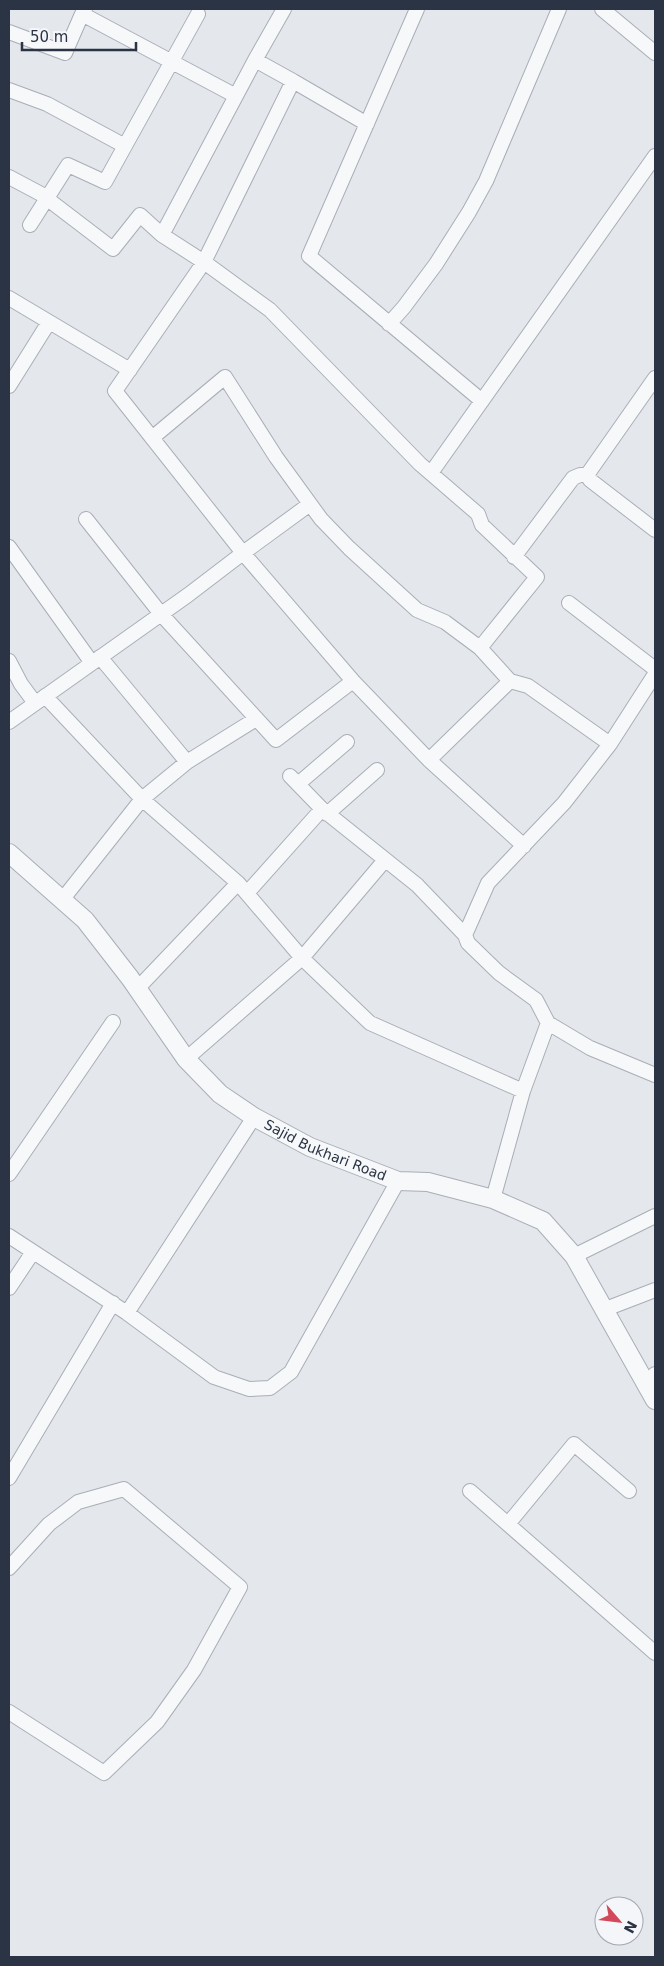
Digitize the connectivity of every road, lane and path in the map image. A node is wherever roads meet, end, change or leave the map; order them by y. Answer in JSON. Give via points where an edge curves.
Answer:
{"nodes":[{"id":1,"x":282,"y":9,"type":"edge"},
{"id":2,"x":417,"y":9,"type":"edge"},
{"id":3,"x":559,"y":9,"type":"edge"},
{"id":4,"x":602,"y":9,"type":"edge"},
{"id":5,"x":83,"y":12,"type":"edge"},
{"id":6,"x":198,"y":14,"type":"dead end"},
{"id":7,"x":9,"y":32,"type":"edge"},
{"id":8,"x":655,"y":53,"type":"edge"},
{"id":9,"x":255,"y":60,"type":"junction"},
{"id":10,"x":172,"y":62,"type":"junction"},
{"id":11,"x":294,"y":81,"type":"junction"},
{"id":12,"x":9,"y":90,"type":"edge"},
{"id":13,"x":236,"y":96,"type":"junction"},
{"id":14,"x":368,"y":124,"type":"junction"},
{"id":15,"x":125,"y":146,"type":"junction"},
{"id":16,"x":655,"y":156,"type":"edge"},
{"id":17,"x":9,"y":177,"type":"edge"},
{"id":18,"x":47,"y":198,"type":"junction"},
{"id":19,"x":30,"y":225,"type":"dead end"},
{"id":20,"x":162,"y":235,"type":"junction"},
{"id":21,"x":204,"y":262,"type":"junction"},
{"id":22,"x":9,"y":298,"type":"edge"},
{"id":23,"x":50,"y":322,"type":"junction"},
{"id":24,"x":389,"y":324,"type":"junction"},
{"id":25,"x":130,"y":370,"type":"junction"},
{"id":26,"x":655,"y":378,"type":"edge"},
{"id":27,"x":9,"y":386,"type":"edge"},
{"id":28,"x":482,"y":401,"type":"junction"},
{"id":29,"x":152,"y":438,"type":"junction"},
{"id":30,"x":431,"y":473,"type":"junction"},
{"id":31,"x":587,"y":475,"type":"junction"},
{"id":32,"x":310,"y":504,"type":"junction"},
{"id":33,"x":86,"y":519,"type":"dead end"},
{"id":34,"x":655,"y":530,"type":"edge"},
{"id":35,"x":9,"y":547,"type":"edge"},
{"id":36,"x":243,"y":553,"type":"junction"},
{"id":37,"x":514,"y":557,"type":"junction"},
{"id":38,"x":569,"y":603,"type":"dead end"},
{"id":39,"x":161,"y":614,"type":"junction"},
{"id":40,"x":480,"y":648,"type":"junction"},
{"id":41,"x":96,"y":660,"type":"junction"},
{"id":42,"x":9,"y":661,"type":"edge"},
{"id":43,"x":655,"y":669,"type":"edge"},
{"id":44,"x":655,"y":674,"type":"edge"},
{"id":45,"x":352,"y":681,"type":"junction"},
{"id":46,"x":510,"y":682,"type":"junction"},
{"id":47,"x":40,"y":700,"type":"junction"},
{"id":48,"x":256,"y":718,"type":"junction"},
{"id":49,"x":9,"y":722,"type":"edge"},
{"id":50,"x":347,"y":742,"type":"dead end"},
{"id":51,"x":610,"y":744,"type":"junction"},
{"id":52,"x":429,"y":760,"type":"junction"},
{"id":53,"x":187,"y":762,"type":"junction"},
{"id":54,"x":377,"y":770,"type":"dead end"},
{"id":55,"x":142,"y":799,"type":"junction"},
{"id":56,"x":324,"y":811,"type":"junction"},
{"id":57,"x":524,"y":846,"type":"junction"},
{"id":58,"x":9,"y":853,"type":"edge"},
{"id":59,"x":385,"y":860,"type":"junction"},
{"id":60,"x":242,"y":888,"type":"junction"},
{"id":61,"x":62,"y":900,"type":"junction"},
{"id":62,"x":465,"y":935,"type":"junction"},
{"id":63,"x":302,"y":958,"type":"junction"},
{"id":64,"x":137,"y":989,"type":"junction"},
{"id":65,"x":113,"y":1022,"type":"dead end"},
{"id":66,"x":548,"y":1023,"type":"junction"},
{"id":67,"x":186,"y":1059,"type":"junction"},
{"id":68,"x":655,"y":1075,"type":"edge"},
{"id":69,"x":523,"y":1091,"type":"junction"},
{"id":70,"x":254,"y":1117,"type":"junction"},
{"id":71,"x":9,"y":1174,"type":"edge"},
{"id":72,"x":398,"y":1181,"type":"junction"},
{"id":73,"x":493,"y":1199,"type":"junction"},
{"id":74,"x":655,"y":1216,"type":"edge"},
{"id":75,"x":9,"y":1236,"type":"edge"},
{"id":76,"x":33,"y":1252,"type":"junction"},
{"id":77,"x":574,"y":1256,"type":"junction"},
{"id":78,"x":11,"y":1280,"type":"edge"},
{"id":79,"x":655,"y":1290,"type":"edge"},
{"id":80,"x":113,"y":1304,"type":"junction"},
{"id":81,"x":603,"y":1310,"type":"junction"},
{"id":82,"x":127,"y":1313,"type":"junction"},
{"id":83,"x":651,"y":1379,"type":"edge"},
{"id":84,"x":655,"y":1400,"type":"edge"},
{"id":85,"x":9,"y":1478,"type":"edge"},
{"id":86,"x":470,"y":1490,"type":"dead end"},
{"id":87,"x":629,"y":1491,"type":"dead end"},
{"id":88,"x":508,"y":1524,"type":"junction"},
{"id":89,"x":9,"y":1568,"type":"edge"},
{"id":90,"x":655,"y":1653,"type":"edge"},
{"id":91,"x":9,"y":1712,"type":"edge"}],
"edges":[{"from":1,"to":9,"type":"street"},
{"from":2,"to":14,"type":"street"},
{"from":3,"to":24,"type":"street","via":[[486,181],[436,264]]},
{"from":4,"to":8,"type":"street"},
{"from":5,"to":7,"type":"street","via":[[65,53]]},
{"from":5,"to":10,"type":"street"},
{"from":6,"to":10,"type":"street"},
{"from":9,"to":11,"type":"street"},
{"from":9,"to":13,"type":"street"},
{"from":10,"to":13,"type":"street"},
{"from":10,"to":15,"type":"street"},
{"from":11,"to":14,"type":"street"},
{"from":11,"to":21,"type":"street"},
{"from":12,"to":15,"type":"street","via":[[47,104]]},
{"from":13,"to":20,"type":"street"},
{"from":14,"to":24,"type":"street","via":[[309,256]]},
{"from":15,"to":18,"type":"street","via":[[105,182],[68,165]]},
{"from":16,"to":28,"type":"street"},
{"from":17,"to":18,"type":"street"},
{"from":18,"to":19,"type":"street"},
{"from":18,"to":20,"type":"street","via":[[113,249],[140,216]]},
{"from":20,"to":21,"type":"street"},
{"from":21,"to":25,"type":"street"},
{"from":21,"to":30,"type":"street","via":[[270,310]]},
{"from":22,"to":23,"type":"street"},
{"from":23,"to":25,"type":"street"},
{"from":23,"to":27,"type":"street"},
{"from":24,"to":28,"type":"street"},
{"from":25,"to":29,"type":"street","via":[[115,391]]},
{"from":26,"to":31,"type":"street"},
{"from":28,"to":30,"type":"street"},
{"from":29,"to":32,"type":"street","via":[[225,377]]},
{"from":29,"to":36,"type":"street"},
{"from":30,"to":37,"type":"street","via":[[478,514],[482,525]]},
{"from":31,"to":34,"type":"street"},
{"from":31,"to":37,"type":"street","via":[[573,478]]},
{"from":32,"to":36,"type":"street"},
{"from":32,"to":40,"type":"street","via":[[349,548],[417,610],[445,622]]},
{"from":33,"to":39,"type":"street"},
{"from":35,"to":41,"type":"street"},
{"from":36,"to":39,"type":"street"},
{"from":36,"to":45,"type":"street"},
{"from":37,"to":40,"type":"street","via":[[537,577]]},
{"from":38,"to":43,"type":"street"},
{"from":39,"to":41,"type":"street"},
{"from":39,"to":48,"type":"street"},
{"from":40,"to":46,"type":"street"},
{"from":41,"to":47,"type":"street"},
{"from":41,"to":53,"type":"street"},
{"from":42,"to":47,"type":"street","via":[[21,684]]},
{"from":44,"to":51,"type":"street"},
{"from":45,"to":48,"type":"street","via":[[276,740]]},
{"from":45,"to":52,"type":"street"},
{"from":46,"to":51,"type":"street","via":[[528,686]]},
{"from":46,"to":52,"type":"street"},
{"from":47,"to":49,"type":"street"},
{"from":47,"to":55,"type":"street"},
{"from":48,"to":53,"type":"street"},
{"from":50,"to":56,"type":"street","via":[[294,780]]},
{"from":51,"to":57,"type":"street","via":[[564,803]]},
{"from":52,"to":57,"type":"street"},
{"from":53,"to":55,"type":"street"},
{"from":54,"to":56,"type":"street"},
{"from":55,"to":60,"type":"street"},
{"from":55,"to":61,"type":"street"},
{"from":56,"to":59,"type":"street"},
{"from":56,"to":60,"type":"street"},
{"from":57,"to":62,"type":"street","via":[[488,883]]},
{"from":58,"to":61,"type":"street","name":"Sajid Bukhari Road"},
{"from":59,"to":62,"type":"street","via":[[417,885]]},
{"from":59,"to":63,"type":"street"},
{"from":60,"to":63,"type":"street"},
{"from":60,"to":64,"type":"street"},
{"from":61,"to":64,"type":"street","name":"Sajid Bukhari Road","via":[[85,920]]},
{"from":62,"to":66,"type":"street","via":[[468,943],[499,973],[536,1000]]},
{"from":63,"to":67,"type":"street"},
{"from":63,"to":69,"type":"street","via":[[370,1023]]},
{"from":64,"to":67,"type":"street","name":"Sajid Bukhari Road"},
{"from":65,"to":71,"type":"street"},
{"from":66,"to":68,"type":"street","via":[[590,1048]]},
{"from":66,"to":69,"type":"street"},
{"from":67,"to":70,"type":"street","name":"Sajid Bukhari Road","via":[[220,1094]]},
{"from":69,"to":73,"type":"street"},
{"from":70,"to":72,"type":"street","name":"Sajid Bukhari Road","via":[[310,1147]]},
{"from":70,"to":82,"type":"street"},
{"from":72,"to":73,"type":"street","name":"Sajid Bukhari Road","via":[[428,1182]]},
{"from":72,"to":82,"type":"street","via":[[291,1372],[270,1388],[249,1389],[214,1377]]},
{"from":73,"to":77,"type":"street","name":"Sajid Bukhari Road","via":[[543,1221]]},
{"from":74,"to":77,"type":"street"},
{"from":75,"to":76,"type":"street"},
{"from":76,"to":78,"type":"street"},
{"from":76,"to":80,"type":"street"},
{"from":77,"to":81,"type":"street","name":"Sajid Bukhari Road"},
{"from":79,"to":81,"type":"street"},
{"from":80,"to":82,"type":"street"},
{"from":80,"to":85,"type":"street"},
{"from":81,"to":83,"type":"street","name":"Sajid Bukhari Road"},
{"from":83,"to":84,"type":"street","name":"Sajid Bukhari Road"},
{"from":86,"to":88,"type":"street"},
{"from":87,"to":88,"type":"street","via":[[574,1444]]},
{"from":88,"to":90,"type":"street"},
{"from":89,"to":91,"type":"street","via":[[49,1524],[78,1502],[124,1489],[240,1587],[194,1670],[157,1722],[104,1773]]}]}
